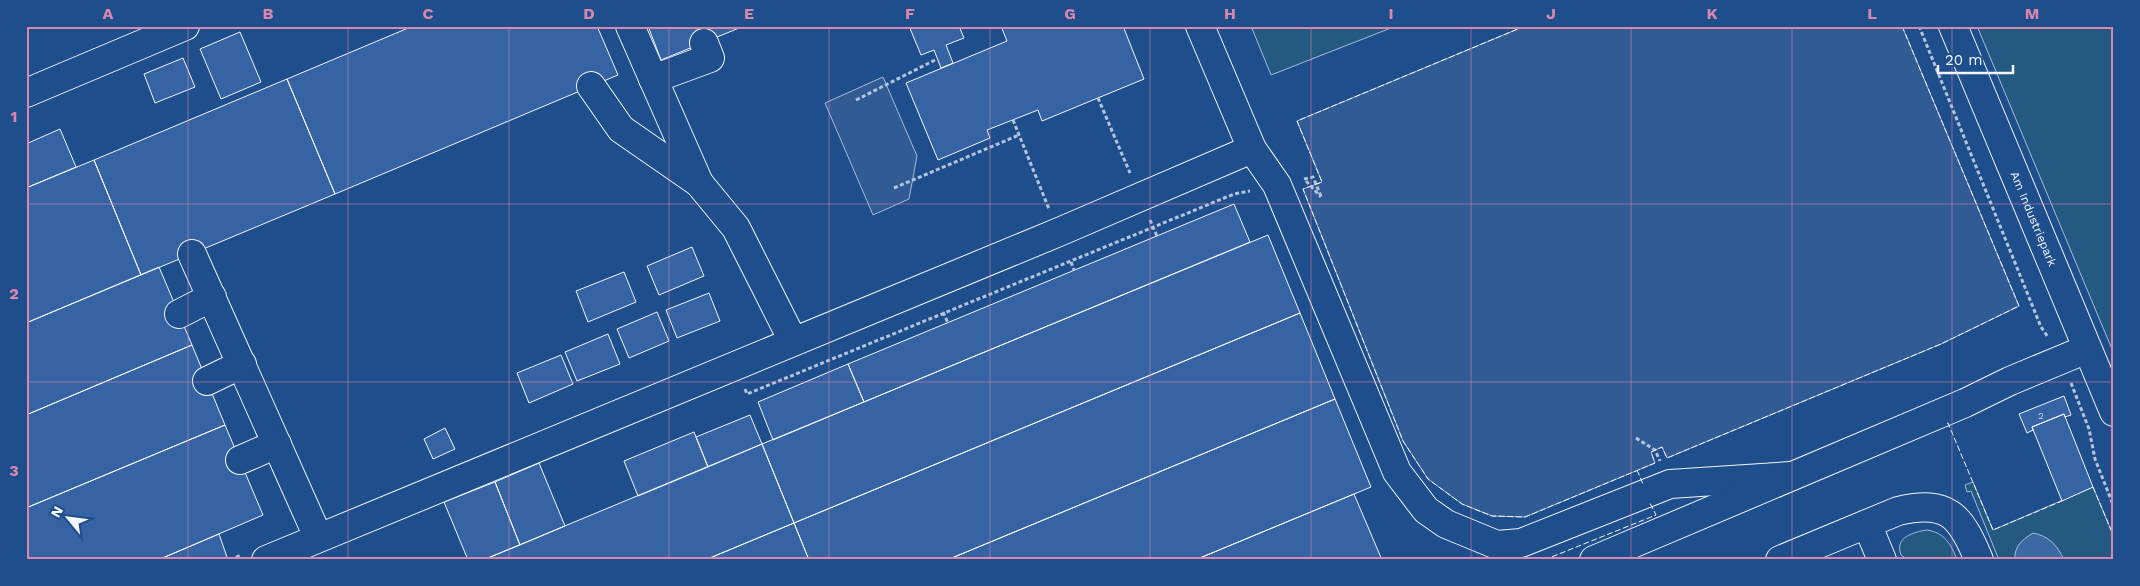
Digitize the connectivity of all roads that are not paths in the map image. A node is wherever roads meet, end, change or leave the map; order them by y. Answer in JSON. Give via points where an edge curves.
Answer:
{"nodes":[{"id":1,"x":185,"y":26,"type":"edge"},
{"id":2,"x":630,"y":26,"type":"edge"},
{"id":3,"x":1200,"y":26,"type":"edge"},
{"id":4,"x":1954,"y":26,"type":"edge"},
{"id":5,"x":704,"y":43,"type":"dead end"},
{"id":6,"x":653,"y":79,"type":"junction"},
{"id":7,"x":591,"y":86,"type":"dead end"},
{"id":8,"x":26,"y":93,"type":"edge"},
{"id":9,"x":1252,"y":149,"type":"junction"},
{"id":10,"x":699,"y":183,"type":"junction"},
{"id":11,"x":192,"y":254,"type":"dead end"},
{"id":12,"x":212,"y":297,"type":"junction"},
{"id":13,"x":179,"y":314,"type":"dead end"},
{"id":14,"x":793,"y":341,"type":"junction"},
{"id":15,"x":2087,"y":349,"type":"junction"},
{"id":16,"x":242,"y":364,"type":"junction"},
{"id":17,"x":207,"y":381,"type":"dead end"},
{"id":18,"x":2114,"y":412,"type":"edge"},
{"id":19,"x":277,"y":444,"type":"junction"},
{"id":20,"x":240,"y":460,"type":"dead end"},
{"id":21,"x":1791,"y":476,"type":"junction"},
{"id":22,"x":1867,"y":524,"type":"junction"},
{"id":23,"x":318,"y":537,"type":"junction"},
{"id":24,"x":1785,"y":559,"type":"edge"},
{"id":25,"x":266,"y":560,"type":"edge"},
{"id":26,"x":1594,"y":560,"type":"edge"},
{"id":27,"x":1882,"y":560,"type":"edge"},
{"id":28,"x":1979,"y":560,"type":"edge"}],
"edges":[{"from":1,"to":8,"type":"street"},
{"from":2,"to":6,"type":"street"},
{"from":3,"to":9,"type":"street"},
{"from":4,"to":15,"type":"street","name":"Am Industriepark"},
{"from":5,"to":6,"type":"street","via":[[710,58]]},
{"from":6,"to":10,"type":"street"},
{"from":7,"to":10,"type":"street","via":[[621,129]]},
{"from":9,"to":14,"type":"street"},
{"from":9,"to":21,"type":"street","via":[[1277,185],[1397,472],[1426,510],[1446,524],[1497,545],[1521,543],[1670,484]]},
{"from":10,"to":14,"type":"street","via":[[736,228]]},
{"from":11,"to":12,"type":"street"},
{"from":12,"to":13,"type":"street"},
{"from":12,"to":16,"type":"street"},
{"from":14,"to":23,"type":"street"},
{"from":15,"to":18,"type":"street","name":"Am Industriepark"},
{"from":15,"to":21,"type":"street"},
{"from":16,"to":17,"type":"street"},
{"from":16,"to":19,"type":"street"},
{"from":19,"to":20,"type":"street"},
{"from":19,"to":23,"type":"street"},
{"from":21,"to":26,"type":"street"},
{"from":22,"to":24,"type":"street"},
{"from":22,"to":27,"type":"street"},
{"from":22,"to":28,"type":"street","via":[[1918,506],[1938,507],[1953,516],[1967,532]]},
{"from":23,"to":25,"type":"street"}]}
